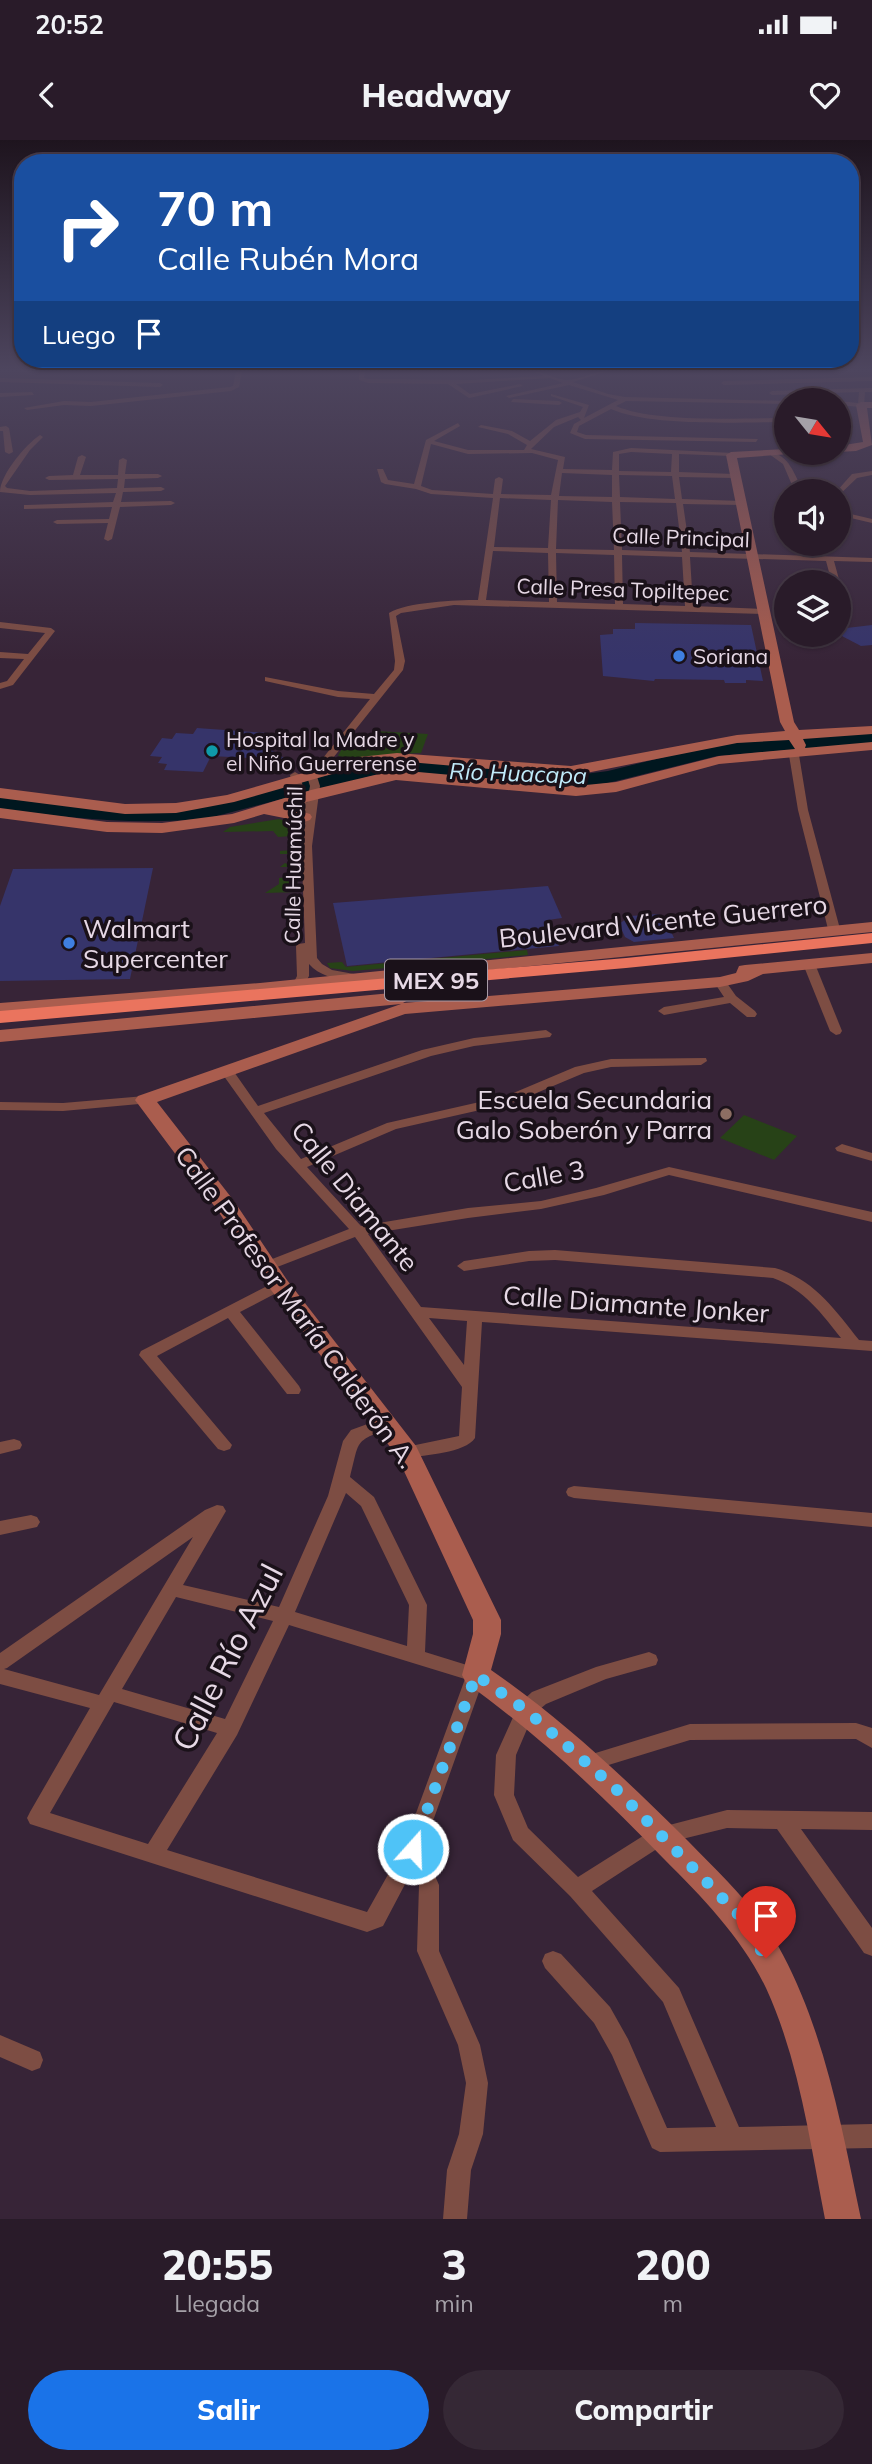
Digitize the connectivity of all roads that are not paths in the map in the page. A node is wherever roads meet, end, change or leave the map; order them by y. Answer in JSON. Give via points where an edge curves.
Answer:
{"nodes":[{"id":1,"x":14,"y":468,"type":"edge"},
{"id":2,"x":79,"y":468,"type":"edge"},
{"id":3,"x":123,"y":468,"type":"edge"},
{"id":4,"x":423,"y":468,"type":"edge"},
{"id":5,"x":559,"y":468,"type":"edge"},
{"id":6,"x":615,"y":468,"type":"edge"},
{"id":7,"x":675,"y":468,"type":"edge"},
{"id":8,"x":733,"y":468,"type":"edge"},
{"id":9,"x":380,"y":471,"type":"dead end"},
{"id":10,"x":558,"y":471,"type":"junction"},
{"id":11,"x":615,"y":472,"type":"junction"},
{"id":12,"x":872,"y":473,"type":"edge"},
{"id":13,"x":675,"y":474,"type":"junction"},
{"id":14,"x":158,"y":476,"type":"dead end"},
{"id":15,"x":734,"y":476,"type":"junction"},
{"id":16,"x":122,"y":477,"type":"junction"},
{"id":17,"x":49,"y":478,"type":"dead end"},
{"id":18,"x":76,"y":478,"type":"junction"},
{"id":19,"x":499,"y":479,"type":"dead end"},
{"id":20,"x":851,"y":480,"type":"edge"},
{"id":21,"x":419,"y":488,"type":"junction"},
{"id":22,"x":161,"y":489,"type":"dead end"},
{"id":23,"x":2,"y":490,"type":"edge"},
{"id":24,"x":120,"y":491,"type":"junction"},
{"id":25,"x":497,"y":496,"type":"junction"},
{"id":26,"x":555,"y":498,"type":"junction"},
{"id":27,"x":617,"y":500,"type":"junction"},
{"id":28,"x":678,"y":502,"type":"junction"},
{"id":29,"x":171,"y":503,"type":"dead end"},
{"id":30,"x":742,"y":503,"type":"junction"},
{"id":31,"x":114,"y":506,"type":"junction"},
{"id":32,"x":27,"y":507,"type":"dead end"},
{"id":33,"x":851,"y":516,"type":"edge"},
{"id":34,"x":111,"y":521,"type":"junction"},
{"id":35,"x":872,"y":521,"type":"edge"},
{"id":36,"x":57,"y":522,"type":"dead end"},
{"id":37,"x":108,"y":539,"type":"dead end"},
{"id":38,"x":490,"y":547,"type":"junction"},
{"id":39,"x":552,"y":548,"type":"junction"},
{"id":40,"x":616,"y":550,"type":"junction"},
{"id":41,"x":686,"y":552,"type":"junction"},
{"id":42,"x":872,"y":553,"type":"edge"},
{"id":43,"x":750,"y":554,"type":"junction"},
{"id":44,"x":829,"y":559,"type":"junction"},
{"id":45,"x":872,"y":560,"type":"edge"},
{"id":46,"x":832,"y":570,"type":"edge"},
{"id":47,"x":482,"y":602,"type":"junction"},
{"id":48,"x":554,"y":605,"type":"junction"},
{"id":49,"x":619,"y":608,"type":"junction"},
{"id":50,"x":689,"y":610,"type":"junction"},
{"id":51,"x":763,"y":611,"type":"junction"},
{"id":52,"x":392,"y":615,"type":"joint"},
{"id":53,"x":0,"y":625,"type":"edge"},
{"id":54,"x":0,"y":656,"type":"edge"},
{"id":55,"x":30,"y":657,"type":"junction"},
{"id":56,"x":268,"y":679,"type":"dead end"},
{"id":57,"x":0,"y":686,"type":"edge"},
{"id":58,"x":375,"y":697,"type":"junction"},
{"id":59,"x":872,"y":730,"type":"edge"},
{"id":60,"x":793,"y":743,"type":"junction"},
{"id":61,"x":872,"y":746,"type":"edge"},
{"id":62,"x":397,"y":757,"type":"junction"},
{"id":63,"x":334,"y":764,"type":"junction"},
{"id":64,"x":312,"y":772,"type":"junction"},
{"id":65,"x":296,"y":777,"type":"junction"},
{"id":66,"x":0,"y":793,"type":"edge"},
{"id":67,"x":308,"y":805,"type":"junction"},
{"id":68,"x":0,"y":813,"type":"edge"},
{"id":69,"x":834,"y":929,"type":"junction"},
{"id":70,"x":872,"y":929,"type":"edge"},
{"id":71,"x":872,"y":938,"type":"edge"},
{"id":72,"x":872,"y":946,"type":"edge"},
{"id":73,"x":872,"y":959,"type":"edge"},
{"id":74,"x":809,"y":964,"type":"junction"},
{"id":75,"x":449,"y":968,"type":"junction"},
{"id":76,"x":758,"y":969,"type":"junction"},
{"id":77,"x":503,"y":973,"type":"junction"},
{"id":78,"x":350,"y":977,"type":"junction"},
{"id":79,"x":300,"y":982,"type":"junction"},
{"id":80,"x":720,"y":982,"type":"junction"},
{"id":81,"x":732,"y":999,"type":"junction"},
{"id":82,"x":0,"y":1009,"type":"edge"},
{"id":83,"x":664,"y":1011,"type":"dead end"},
{"id":84,"x":751,"y":1014,"type":"dead end"},
{"id":85,"x":0,"y":1017,"type":"edge"},
{"id":86,"x":0,"y":1024,"type":"edge"},
{"id":87,"x":836,"y":1031,"type":"dead end"},
{"id":88,"x":546,"y":1034,"type":"dead end"},
{"id":89,"x":0,"y":1036,"type":"edge"},
{"id":90,"x":701,"y":1061,"type":"dead end"},
{"id":91,"x":227,"y":1072,"type":"junction"},
{"id":92,"x":145,"y":1100,"type":"junction"},
{"id":93,"x":0,"y":1106,"type":"edge"},
{"id":94,"x":256,"y":1111,"type":"junction"},
{"id":95,"x":842,"y":1148,"type":"dead end"},
{"id":96,"x":872,"y":1157,"type":"edge"},
{"id":97,"x":299,"y":1165,"type":"junction"},
{"id":98,"x":872,"y":1217,"type":"edge"},
{"id":99,"x":358,"y":1231,"type":"junction"},
{"id":100,"x":464,"y":1266,"type":"dead end"},
{"id":101,"x":273,"y":1275,"type":"junction"},
{"id":102,"x":231,"y":1311,"type":"junction"},
{"id":103,"x":416,"y":1312,"type":"junction"},
{"id":104,"x":475,"y":1317,"type":"junction"},
{"id":105,"x":854,"y":1344,"type":"junction"},
{"id":106,"x":872,"y":1346,"type":"edge"},
{"id":107,"x":469,"y":1384,"type":"junction"},
{"id":108,"x":293,"y":1390,"type":"dead end"},
{"id":109,"x":384,"y":1424,"type":"junction"},
{"id":110,"x":224,"y":1445,"type":"dead end"},
{"id":111,"x":407,"y":1452,"type":"junction"},
{"id":112,"x":342,"y":1479,"type":"junction"},
{"id":113,"x":574,"y":1492,"type":"dead end"},
{"id":114,"x":872,"y":1520,"type":"edge"},
{"id":115,"x":31,"y":1522,"type":"dead end"},
{"id":116,"x":0,"y":1528,"type":"edge"},
{"id":117,"x":171,"y":1589,"type":"junction"},
{"id":118,"x":284,"y":1616,"type":"junction"},
{"id":119,"x":416,"y":1658,"type":"junction"},
{"id":120,"x":649,"y":1660,"type":"dead end"},
{"id":121,"x":0,"y":1663,"type":"edge"},
{"id":122,"x":476,"y":1675,"type":"junction"},
{"id":123,"x":0,"y":1676,"type":"edge"},
{"id":124,"x":106,"y":1698,"type":"junction"},
{"id":125,"x":526,"y":1710,"type":"junction"},
{"id":126,"x":230,"y":1729,"type":"junction"},
{"id":127,"x":872,"y":1740,"type":"edge"},
{"id":128,"x":589,"y":1763,"type":"junction"},
{"id":129,"x":783,"y":1820,"type":"junction"},
{"id":130,"x":872,"y":1821,"type":"edge"},
{"id":131,"x":661,"y":1835,"type":"junction"},
{"id":132,"x":413,"y":1849,"type":"junction"},
{"id":133,"x":153,"y":1854,"type":"junction"},
{"id":134,"x":577,"y":1889,"type":"junction"},
{"id":135,"x":872,"y":1946,"type":"edge"},
{"id":136,"x":553,"y":1961,"type":"dead end"},
{"id":137,"x":0,"y":2046,"type":"edge"},
{"id":138,"x":32,"y":2060,"type":"dead end"},
{"id":139,"x":872,"y":2136,"type":"edge"},
{"id":140,"x":825,"y":2137,"type":"junction"},
{"id":141,"x":733,"y":2139,"type":"junction"},
{"id":142,"x":455,"y":2219,"type":"edge"},
{"id":143,"x":842,"y":2219,"type":"edge"}],
"edges":[{"from":1,"to":23,"type":"street"},
{"from":2,"to":18,"type":"street"},
{"from":3,"to":16,"type":"street"},
{"from":4,"to":21,"type":"street"},
{"from":5,"to":10,"type":"street"},
{"from":6,"to":11,"type":"street"},
{"from":7,"to":13,"type":"street"},
{"from":8,"to":15,"type":"main road"},
{"from":9,"to":21,"type":"street","via":[[385,482]]},
{"from":10,"to":11,"type":"street"},
{"from":10,"to":26,"type":"street"},
{"from":11,"to":13,"type":"street"},
{"from":11,"to":27,"type":"street"},
{"from":12,"to":20,"type":"street"},
{"from":13,"to":15,"type":"street"},
{"from":13,"to":28,"type":"street"},
{"from":14,"to":16,"type":"street"},
{"from":15,"to":30,"type":"main road"},
{"from":16,"to":18,"type":"street"},
{"from":16,"to":24,"type":"street"},
{"from":17,"to":18,"type":"street"},
{"from":19,"to":25,"type":"street"},
{"from":21,"to":25,"type":"street"},
{"from":22,"to":24,"type":"street"},
{"from":23,"to":24,"type":"street"},
{"from":24,"to":31,"type":"street"},
{"from":25,"to":26,"type":"street"},
{"from":25,"to":38,"type":"street"},
{"from":26,"to":27,"type":"street"},
{"from":26,"to":39,"type":"street"},
{"from":27,"to":28,"type":"street"},
{"from":27,"to":40,"type":"street"},
{"from":28,"to":30,"type":"street"},
{"from":28,"to":41,"type":"street"},
{"from":29,"to":31,"type":"street"},
{"from":30,"to":43,"type":"main road"},
{"from":31,"to":32,"type":"street"},
{"from":31,"to":34,"type":"street"},
{"from":33,"to":35,"type":"street"},
{"from":34,"to":36,"type":"street"},
{"from":34,"to":37,"type":"street"},
{"from":38,"to":39,"type":"street","name":"Calle Principal"},
{"from":38,"to":47,"type":"street"},
{"from":39,"to":40,"type":"street","name":"Calle Principal"},
{"from":39,"to":48,"type":"street"},
{"from":40,"to":41,"type":"street","name":"Calle Principal"},
{"from":40,"to":49,"type":"street"},
{"from":41,"to":43,"type":"street","name":"Calle Principal"},
{"from":41,"to":50,"type":"street"},
{"from":42,"to":43,"type":"street","name":"Calle Principal"},
{"from":43,"to":44,"type":"street","name":"Calle Principal"},
{"from":43,"to":51,"type":"main road"},
{"from":44,"to":45,"type":"street","name":"Calle Principal"},
{"from":44,"to":46,"type":"street"},
{"from":47,"to":48,"type":"street","name":"Calle Presa Topiltepec"},
{"from":47,"to":52,"type":"street","name":"Calle Presa Topiltepec","via":[[454,602]]},
{"from":48,"to":49,"type":"street","name":"Calle Presa Topiltepec"},
{"from":49,"to":50,"type":"street","name":"Calle Presa Topiltepec"},
{"from":50,"to":51,"type":"street","name":"Calle Presa Topiltepec"},
{"from":51,"to":60,"type":"main road"},
{"from":52,"to":58,"type":"street","name":"Calle Huamúchil","via":[[400,661]]},
{"from":53,"to":55,"type":"street","via":[[50,629]]},
{"from":54,"to":55,"type":"street"},
{"from":55,"to":57,"type":"street","via":[[10,683]]},
{"from":56,"to":58,"type":"street"},
{"from":58,"to":63,"type":"street","name":"Calle Huamúchil","via":[[328,758]]},
{"from":59,"to":60,"type":"main road","via":[[829,733]]},
{"from":60,"to":61,"type":"main road"},
{"from":60,"to":62,"type":"main road","via":[[767,736],[710,743],[571,771]]},
{"from":60,"to":67,"type":"main road","via":[[616,787],[551,790],[396,775],[351,784]]},
{"from":60,"to":69,"type":"street","via":[[803,810]]},
{"from":62,"to":63,"type":"street"},
{"from":62,"to":64,"type":"main road"},
{"from":63,"to":64,"type":"street"},
{"from":64,"to":65,"type":"main road"},
{"from":64,"to":67,"type":"street","name":"Calle Huamúchil"},
{"from":65,"to":66,"type":"main road","via":[[195,806],[153,810]]},
{"from":65,"to":67,"type":"street","name":"Calle Huamúchil"},
{"from":67,"to":68,"type":"main road","via":[[153,829]]},
{"from":67,"to":78,"type":"street","name":"Calle Huamúchil","via":[[311,958],[326,972]]},
{"from":67,"to":79,"type":"street","name":"Calle Huamúchil"},
{"from":69,"to":70,"type":"main road","name":"Boulevard Vicente Guerrero"},
{"from":69,"to":75,"type":"main road","name":"Boulevard Vicente Guerrero"},
{"from":71,"to":77,"type":"highway","name":"Boulevard Vicente Guerrero","number":"MEX 95"},
{"from":72,"to":86,"type":"highway","name":"Boulevard Vicente Guerrero","number":"MEX 95"},
{"from":73,"to":74,"type":"main road","name":"Boulevard Vicente Guerrero"},
{"from":74,"to":76,"type":"main road","name":"Boulevard Vicente Guerrero"},
{"from":74,"to":87,"type":"street"},
{"from":75,"to":77,"type":"highway"},
{"from":75,"to":78,"type":"main road","name":"Boulevard Vicente Guerrero"},
{"from":76,"to":80,"type":"main road"},
{"from":76,"to":89,"type":"main road","name":"Boulevard Vicente Guerrero"},
{"from":77,"to":85,"type":"highway","name":"Boulevard Vicente Guerrero","number":"MEX 95"},
{"from":78,"to":79,"type":"main road","name":"Boulevard Vicente Guerrero"},
{"from":79,"to":82,"type":"main road","name":"Boulevard Vicente Guerrero"},
{"from":80,"to":81,"type":"street"},
{"from":80,"to":91,"type":"main road","via":[[402,1009]]},
{"from":81,"to":83,"type":"street"},
{"from":81,"to":84,"type":"street"},
{"from":88,"to":94,"type":"street","via":[[427,1053]]},
{"from":90,"to":97,"type":"street","via":[[611,1063],[580,1070],[510,1099],[392,1126]]},
{"from":91,"to":92,"type":"main road"},
{"from":91,"to":94,"type":"street","name":"Calle Diamante"},
{"from":92,"to":93,"type":"street","via":[[63,1107]]},
{"from":92,"to":101,"type":"main road","name":"Calle Profesor María Calderón A."},
{"from":94,"to":97,"type":"street","name":"Calle Diamante"},
{"from":95,"to":96,"type":"street"},
{"from":97,"to":99,"type":"street","name":"Calle Diamante"},
{"from":98,"to":99,"type":"street","name":"Calle 3","via":[[668,1171],[541,1205]]},
{"from":99,"to":101,"type":"street","name":"Calle 3"},
{"from":99,"to":103,"type":"street","name":"Calle Diamante"},
{"from":100,"to":105,"type":"street","via":[[555,1255],[775,1273],[806,1287]]},
{"from":101,"to":102,"type":"street","name":"Calle 3"},
{"from":101,"to":109,"type":"main road","name":"Calle Profesor María Calderón A."},
{"from":102,"to":108,"type":"street"},
{"from":102,"to":110,"type":"street","name":"Calle 3","via":[[148,1355]]},
{"from":103,"to":104,"type":"street","name":"Calle Diamante Jonker"},
{"from":103,"to":107,"type":"street","name":"Calle Diamante"},
{"from":104,"to":105,"type":"street","name":"Calle Diamante Jonker"},
{"from":104,"to":107,"type":"street"},
{"from":105,"to":106,"type":"street","name":"Calle Diamante Jonker"},
{"from":107,"to":111,"type":"street","via":[[467,1438]]},
{"from":109,"to":111,"type":"main road","name":"Calle Profesor María Calderón A."},
{"from":109,"to":112,"type":"street","name":"Calle Río Azul","via":[[351,1441]]},
{"from":111,"to":122,"type":"main road","name":"Calle Profesor María Calderón A.","via":[[487,1620]]},
{"from":112,"to":118,"type":"street","name":"Calle Río Azul"},
{"from":112,"to":119,"type":"street","via":[[368,1502],[418,1605]]},
{"from":113,"to":114,"type":"street"},
{"from":115,"to":116,"type":"street"},
{"from":117,"to":118,"type":"street"},
{"from":117,"to":121,"type":"street","via":[[217,1511]]},
{"from":117,"to":124,"type":"street"},
{"from":118,"to":119,"type":"street"},
{"from":118,"to":126,"type":"street","name":"Calle Río Azul"},
{"from":119,"to":122,"type":"street"},
{"from":120,"to":125,"type":"street","via":[[603,1672],[539,1698]]},
{"from":122,"to":125,"type":"main road"},
{"from":122,"to":132,"type":"street"},
{"from":123,"to":124,"type":"street"},
{"from":124,"to":126,"type":"street"},
{"from":124,"to":133,"type":"street","via":[[37,1818]]},
{"from":125,"to":128,"type":"main road"},
{"from":125,"to":134,"type":"street","via":[[506,1755],[503,1795],[520,1834]]},
{"from":126,"to":133,"type":"street","name":"Calle Río Azul"},
{"from":127,"to":128,"type":"street","via":[[856,1731],[690,1732]]},
{"from":128,"to":131,"type":"main road"},
{"from":129,"to":130,"type":"street"},
{"from":129,"to":131,"type":"street","via":[[727,1819]]},
{"from":129,"to":135,"type":"street"},
{"from":131,"to":134,"type":"street"},
{"from":131,"to":140,"type":"main road","via":[[738,1914],[780,1981],[808,2055]]},
{"from":132,"to":133,"type":"street","via":[[383,1910],[367,1922]]},
{"from":132,"to":142,"type":"street","via":[[429,1885],[428,1951],[468,2045],[477,2083],[471,2134],[459,2170]]},
{"from":134,"to":141,"type":"street","via":[[671,1995]]},
{"from":136,"to":141,"type":"street","via":[[602,2015],[660,2140]]},
{"from":137,"to":138,"type":"street"},
{"from":139,"to":140,"type":"street"},
{"from":140,"to":141,"type":"street"},
{"from":140,"to":143,"type":"main road"}]}
